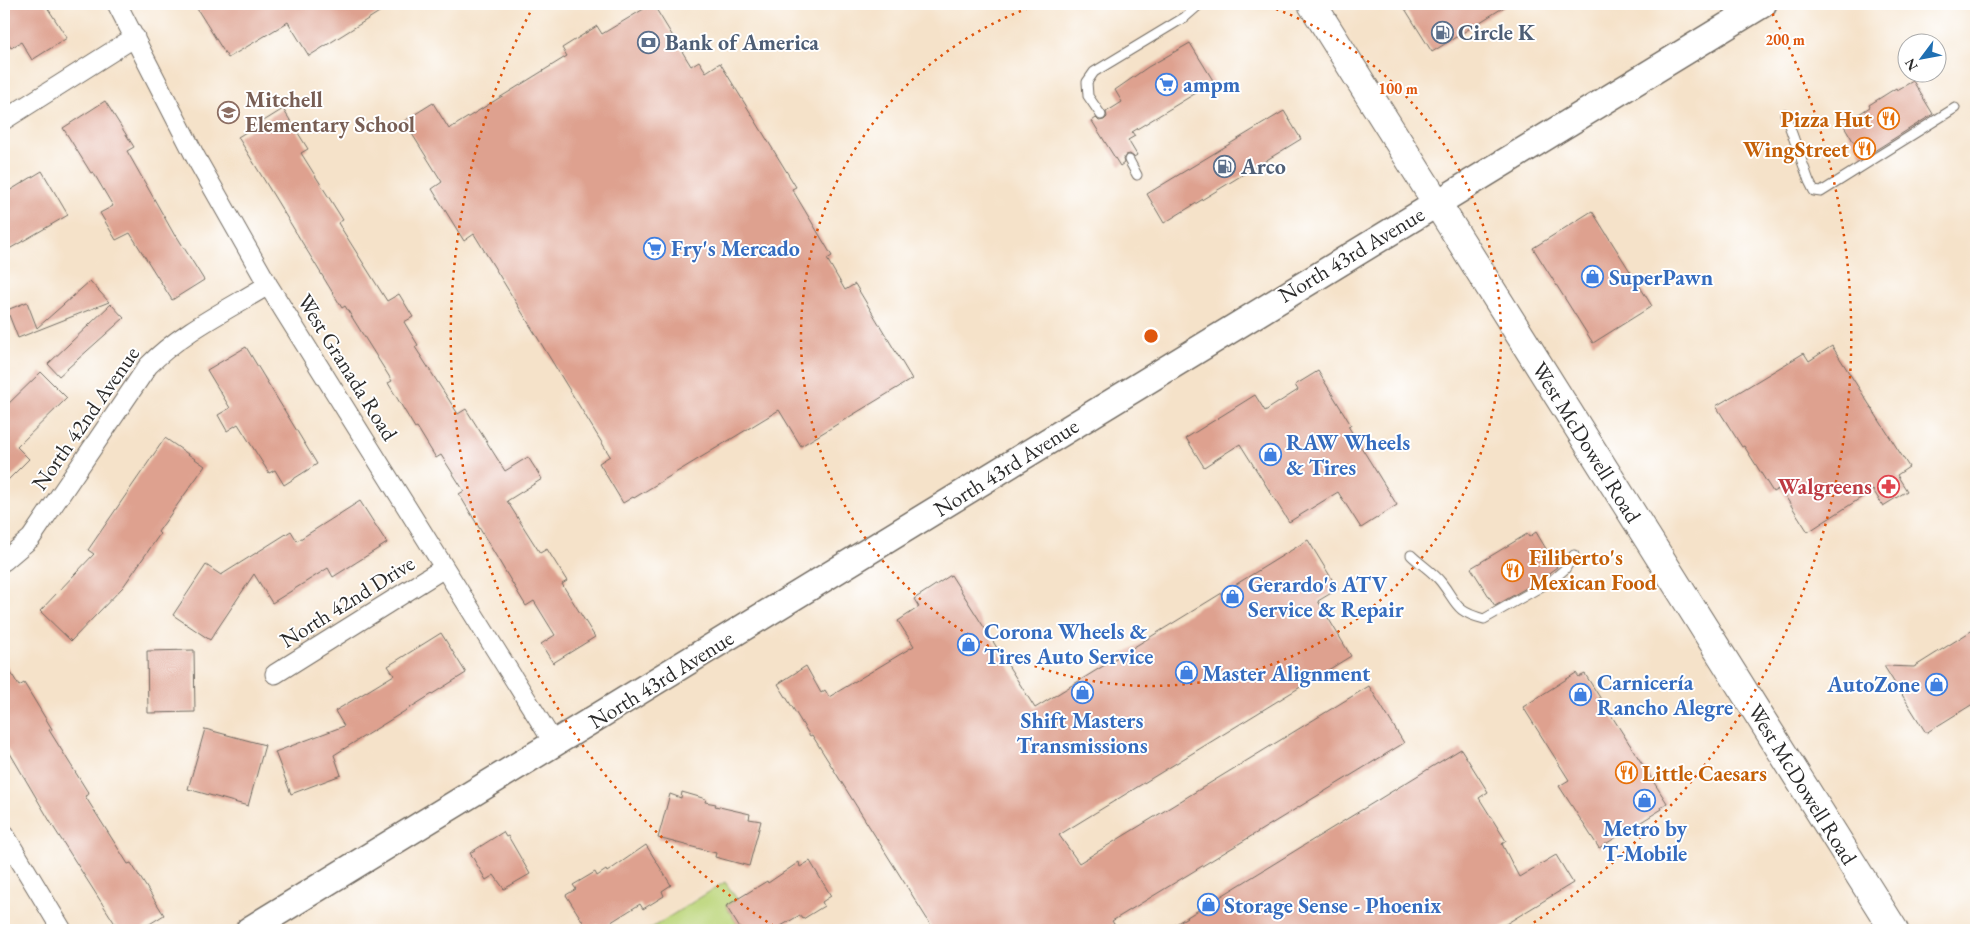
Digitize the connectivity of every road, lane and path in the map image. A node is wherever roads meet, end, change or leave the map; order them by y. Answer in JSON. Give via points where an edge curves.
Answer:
{"nodes":[{"id":1,"x":117,"y":4,"type":"edge"},
{"id":2,"x":1200,"y":4,"type":"edge"},
{"id":3,"x":1312,"y":4,"type":"edge"},
{"id":4,"x":1763,"y":4,"type":"edge"},
{"id":5,"x":135,"y":37,"type":"junction"},
{"id":6,"x":1955,"y":108,"type":"dead end"},
{"id":7,"x":1786,"y":114,"type":"dead end"},
{"id":8,"x":1101,"y":115,"type":"dead end"},
{"id":9,"x":4,"y":120,"type":"edge"},
{"id":10,"x":1129,"y":160,"type":"dead end"},
{"id":11,"x":1137,"y":175,"type":"dead end"},
{"id":12,"x":1435,"y":202,"type":"junction"},
{"id":13,"x":268,"y":285,"type":"junction"},
{"id":14,"x":1411,"y":555,"type":"dead end"},
{"id":15,"x":1574,"y":555,"type":"dead end"},
{"id":16,"x":4,"y":561,"type":"edge"},
{"id":17,"x":444,"y":568,"type":"junction"},
{"id":18,"x":275,"y":674,"type":"dead end"},
{"id":19,"x":555,"y":745,"type":"junction"},
{"id":20,"x":6,"y":843,"type":"edge"},
{"id":21,"x":62,"y":930,"type":"edge"},
{"id":22,"x":249,"y":930,"type":"edge"},
{"id":23,"x":1894,"y":930,"type":"edge"}],
"edges":[{"from":1,"to":5,"type":"street","name":"West Granada Road"},
{"from":2,"to":8,"type":"lane","via":[[1094,72],[1087,82],[1088,96]]},
{"from":3,"to":12,"type":"main road","name":"West McDowell Road"},
{"from":4,"to":12,"type":"main road","name":"North 43rd Avenue"},
{"from":5,"to":9,"type":"street"},
{"from":5,"to":13,"type":"street","name":"West Granada Road","via":[[196,158]]},
{"from":6,"to":7,"type":"lane","via":[[1821,192],[1814,191],[1809,181]]},
{"from":10,"to":11,"type":"lane"},
{"from":12,"to":19,"type":"main road","name":"North 43rd Avenue"},
{"from":12,"to":23,"type":"main road","name":"West McDowell Road"},
{"from":13,"to":16,"type":"street","name":"North 42nd Avenue","via":[[182,338],[148,366],[31,538]]},
{"from":13,"to":17,"type":"street","name":"West Granada Road"},
{"from":14,"to":15,"type":"lane","via":[[1440,581],[1454,603],[1466,614],[1484,619],[1551,581],[1565,570]]},
{"from":17,"to":18,"type":"street","name":"North 42nd Drive"},
{"from":17,"to":19,"type":"street","name":"West Granada Road"},
{"from":19,"to":22,"type":"main road","name":"North 43rd Avenue"},
{"from":20,"to":21,"type":"street"}]}
